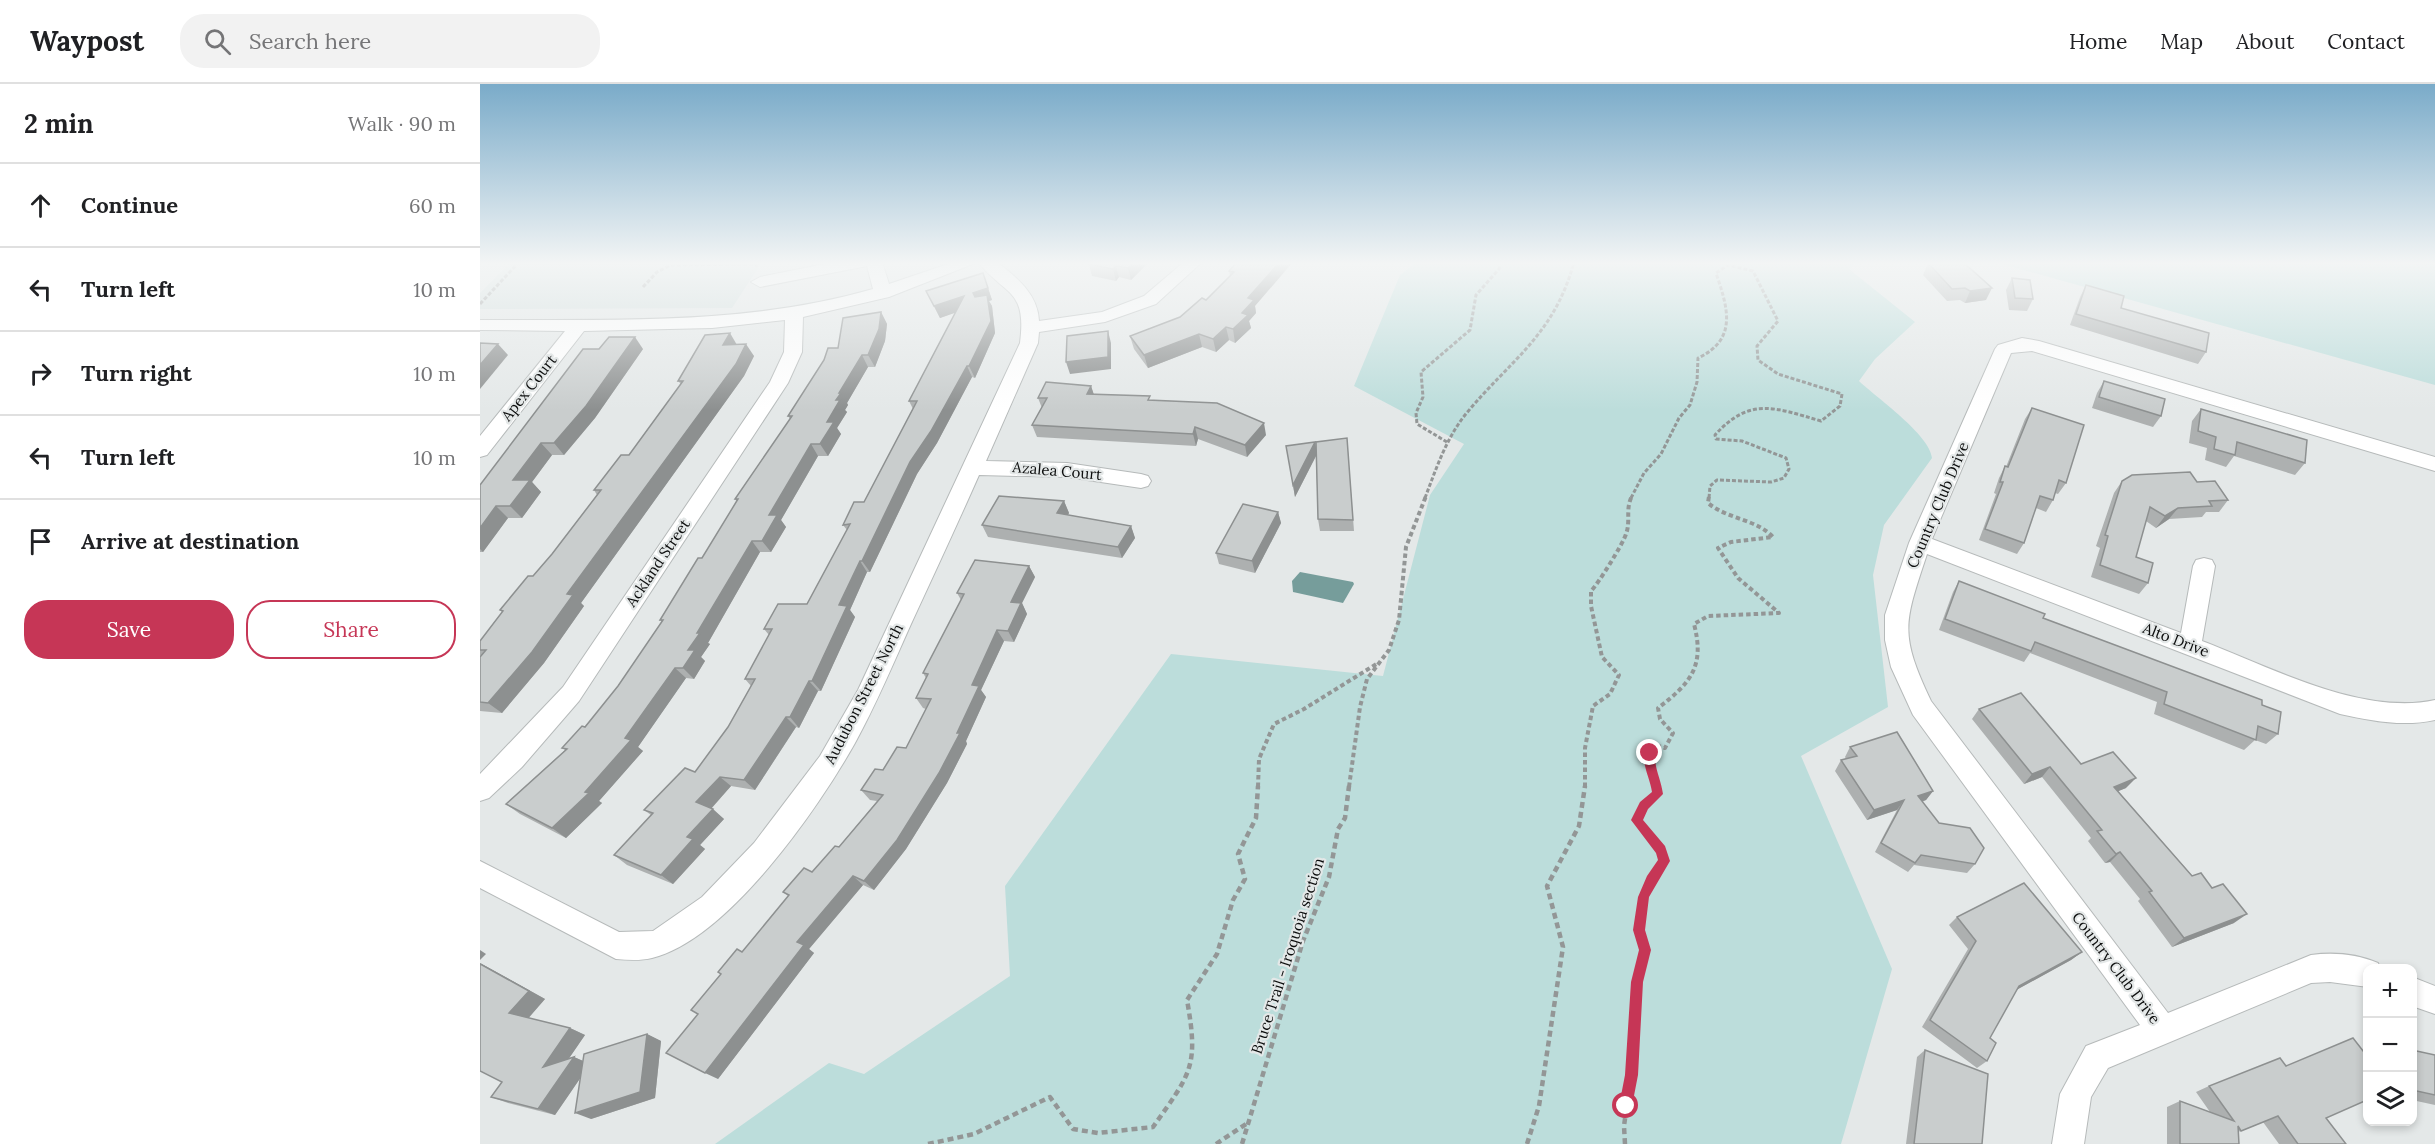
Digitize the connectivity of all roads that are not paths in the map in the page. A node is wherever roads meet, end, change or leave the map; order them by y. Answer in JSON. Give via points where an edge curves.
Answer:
{"nodes":[{"id":1,"x":801,"y":311,"type":"edge"},
{"id":2,"x":1031,"y":311,"type":"edge"},
{"id":3,"x":1120,"y":311,"type":"edge"},
{"id":4,"x":794,"y":313,"type":"junction"},
{"id":5,"x":480,"y":325,"type":"edge"},
{"id":6,"x":579,"y":325,"type":"junction"},
{"id":7,"x":1032,"y":328,"type":"junction"},
{"id":8,"x":480,"y":450,"type":"edge"},
{"id":9,"x":2435,"y":464,"type":"edge"},
{"id":10,"x":974,"y":468,"type":"junction"},
{"id":11,"x":1141,"y":481,"type":"dead end"},
{"id":12,"x":1920,"y":543,"type":"junction"},
{"id":13,"x":2204,"y":566,"type":"dead end"},
{"id":14,"x":2190,"y":646,"type":"junction"},
{"id":15,"x":2435,"y":710,"type":"edge"},
{"id":16,"x":480,"y":790,"type":"edge"},
{"id":17,"x":480,"y":874,"type":"edge"},
{"id":18,"x":2363,"y":972,"type":"edge"},
{"id":19,"x":2417,"y":992,"type":"edge"},
{"id":20,"x":2435,"y":1000,"type":"edge"},
{"id":21,"x":2163,"y":1031,"type":"junction"},
{"id":22,"x":2068,"y":1144,"type":"edge"}],
"edges":[{"from":1,"to":4,"type":"street"},
{"from":2,"to":7,"type":"street","name":"Audubon Street North"},
{"from":3,"to":7,"type":"street"},
{"from":4,"to":6,"type":"street","via":[[700,323]]},
{"from":4,"to":16,"type":"street","name":"Ackland Street","via":[[792,352],[779,383],[571,694]]},
{"from":5,"to":6,"type":"street"},
{"from":6,"to":8,"type":"street","name":"Apex Court"},
{"from":7,"to":10,"type":"street","name":"Audubon Street North"},
{"from":9,"to":12,"type":"street","name":"Country Club Drive","via":[[2022,344],[2004,349]]},
{"from":10,"to":11,"type":"street","name":"Azalea Court","via":[[1066,470]]},
{"from":10,"to":17,"type":"street","name":"Audubon Street North","via":[[846,737],[814,788],[767,847],[711,907],[659,943],[616,945]]},
{"from":12,"to":14,"type":"street","name":"Alto Drive"},
{"from":12,"to":21,"type":"street","name":"Country Club Drive","via":[[1898,609],[1896,640],[1907,678],[1922,708]]},
{"from":13,"to":14,"type":"street"},
{"from":14,"to":15,"type":"street","name":"Alto Drive","via":[[2340,704],[2400,715]]},
{"from":18,"to":21,"type":"street","via":[[2339,967],[2303,970]]},
{"from":19,"to":20,"type":"street"},
{"from":21,"to":22,"type":"street","via":[[2097,1057],[2075,1094]]}]}
